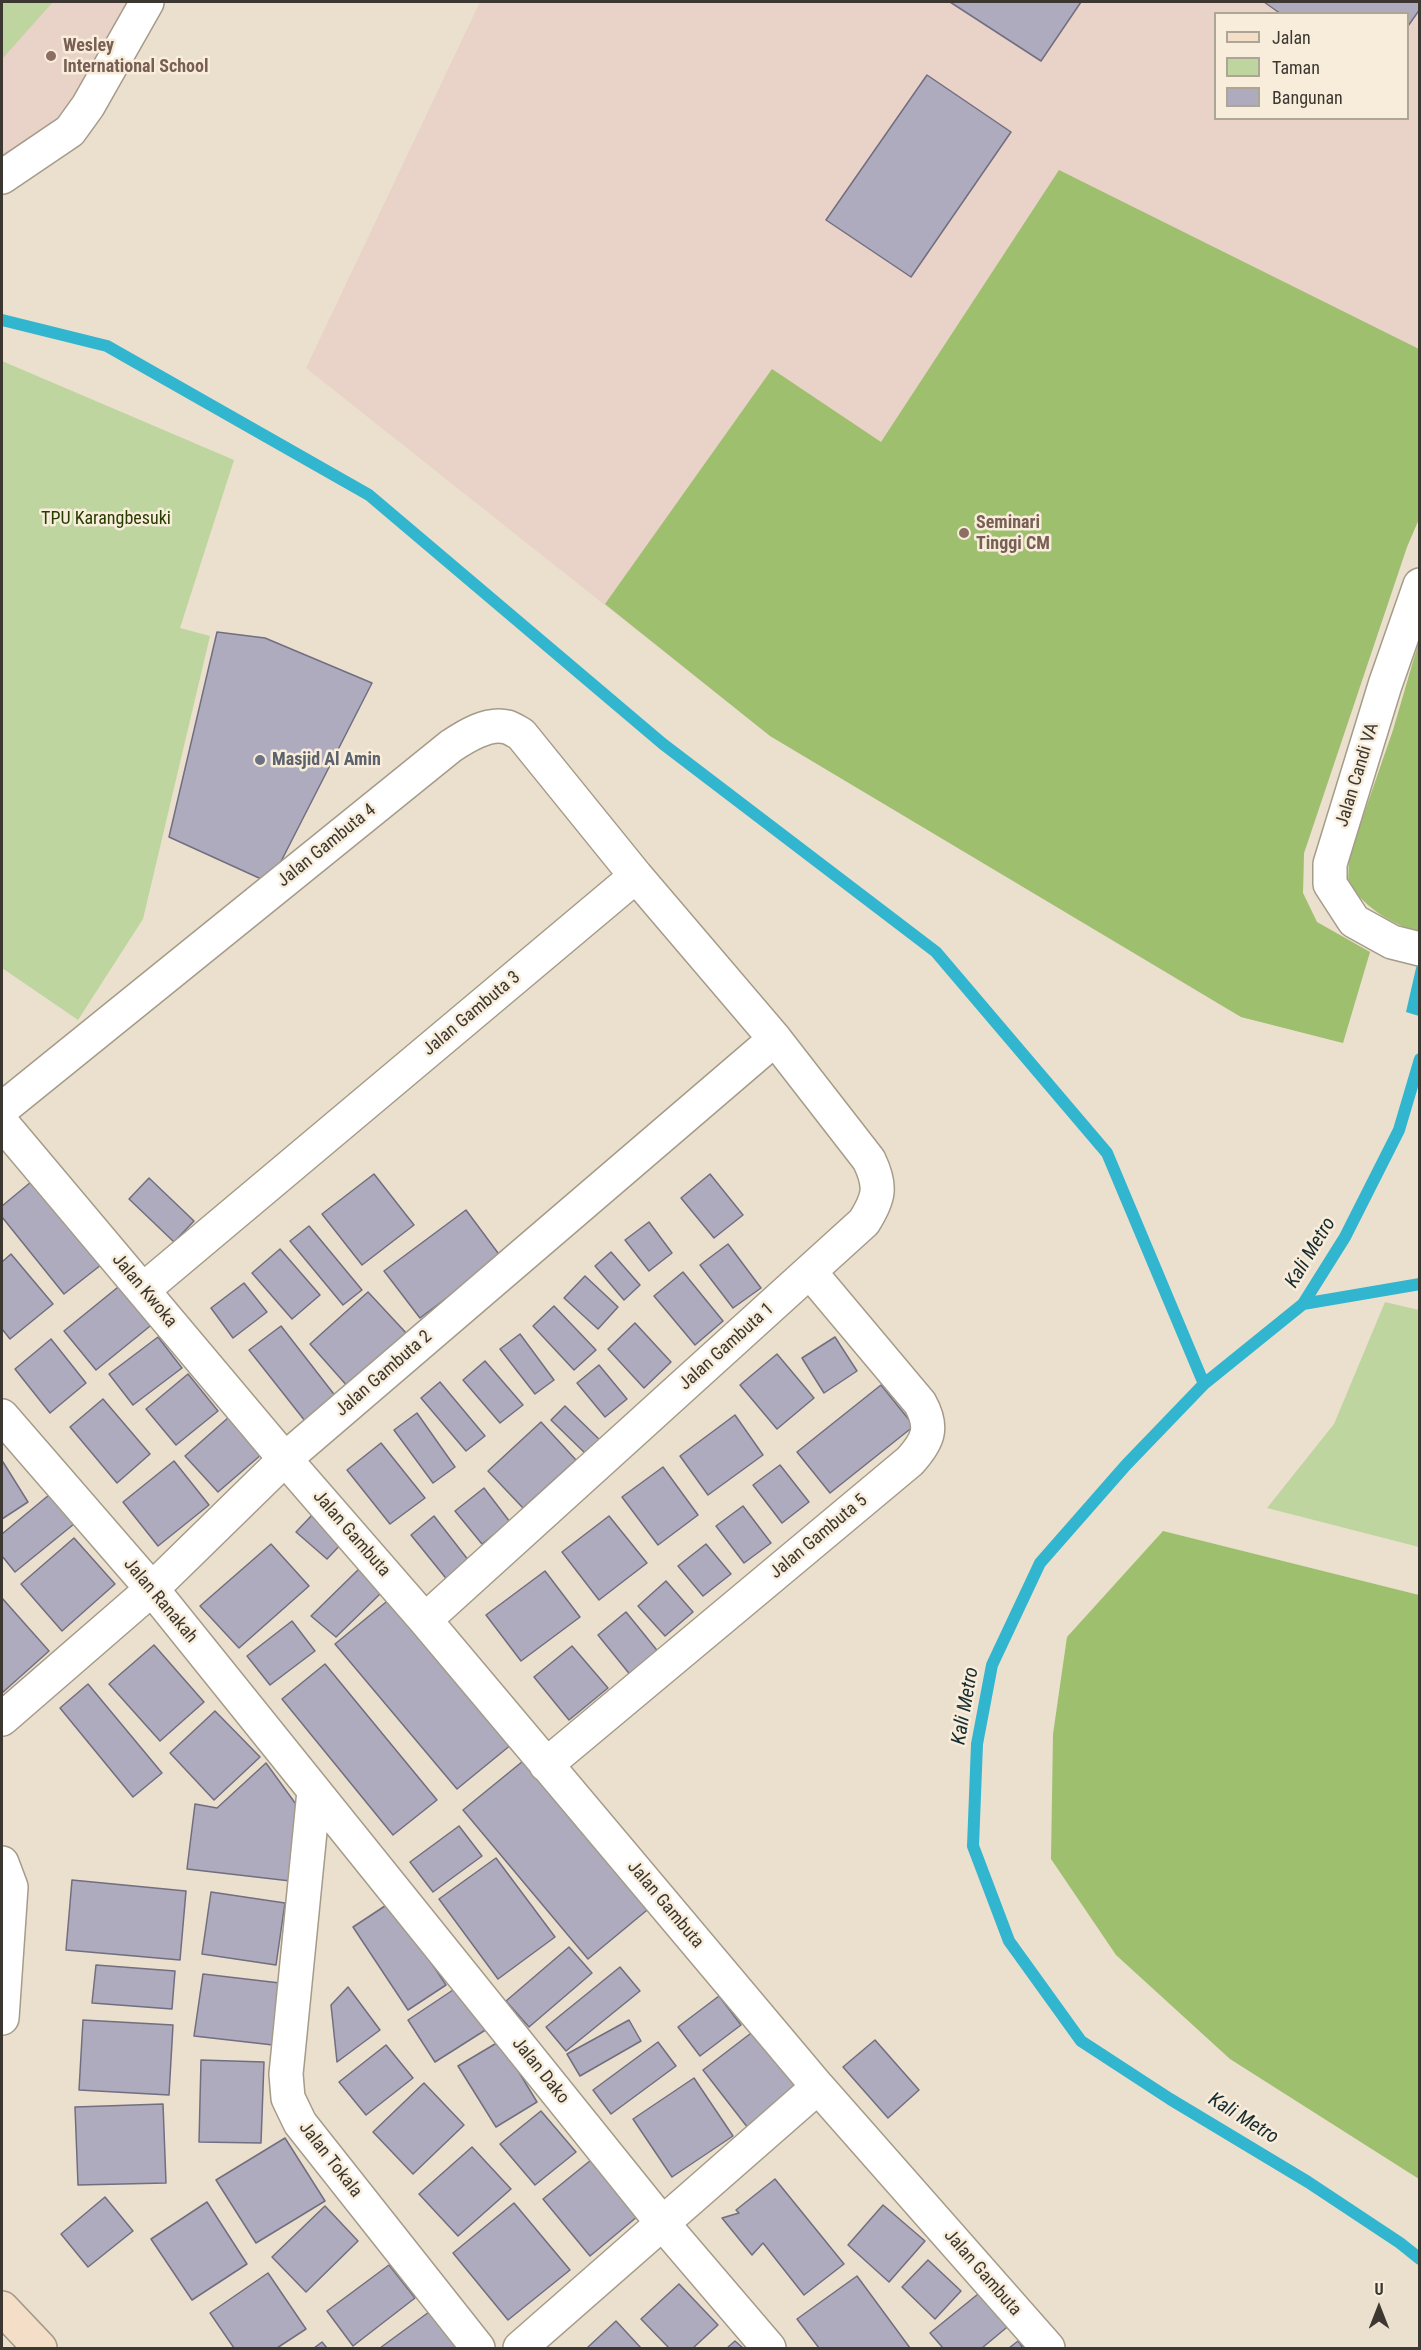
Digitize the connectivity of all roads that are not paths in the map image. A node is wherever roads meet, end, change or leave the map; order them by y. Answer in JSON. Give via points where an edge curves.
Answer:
{"nodes":[{"id":1,"x":147,"y":2,"type":"edge"},
{"id":2,"x":2,"y":177,"type":"edge"},
{"id":3,"x":1419,"y":585,"type":"edge"},
{"id":4,"x":636,"y":876,"type":"junction"},
{"id":5,"x":1406,"y":945,"type":"edge"},
{"id":6,"x":776,"y":1039,"type":"junction"},
{"id":7,"x":2,"y":1109,"type":"edge"},
{"id":8,"x":2,"y":1123,"type":"edge"},
{"id":9,"x":810,"y":1272,"type":"junction"},
{"id":10,"x":143,"y":1290,"type":"junction"},
{"id":11,"x":2,"y":1416,"type":"edge"},
{"id":12,"x":285,"y":1459,"type":"junction"},
{"id":13,"x":152,"y":1589,"type":"junction"},
{"id":14,"x":425,"y":1620,"type":"junction"},
{"id":15,"x":2,"y":1719,"type":"edge"},
{"id":16,"x":546,"y":1765,"type":"junction"},
{"id":17,"x":314,"y":1791,"type":"junction"},
{"id":18,"x":2,"y":1863,"type":"edge"},
{"id":19,"x":5,"y":1910,"type":"edge"},
{"id":20,"x":2,"y":2018,"type":"edge"},
{"id":21,"x":818,"y":2087,"type":"junction"},
{"id":22,"x":663,"y":2224,"type":"junction"},
{"id":23,"x":2,"y":2308,"type":"edge"},
{"id":24,"x":40,"y":2349,"type":"edge"},
{"id":25,"x":478,"y":2349,"type":"edge"},
{"id":26,"x":520,"y":2349,"type":"edge"},
{"id":27,"x":769,"y":2349,"type":"edge"},
{"id":28,"x":1048,"y":2349,"type":"edge"}],
"edges":[{"from":1,"to":2,"type":"street","via":[[70,131]]},
{"from":3,"to":5,"type":"street","name":"Jalan Candi VA","via":[[1330,864],[1330,884],[1354,921]]},
{"from":4,"to":6,"type":"street"},
{"from":4,"to":7,"type":"street","name":"Jalan Gambuta 4","via":[[520,734],[506,726],[470,734]]},
{"from":4,"to":10,"type":"street","name":"Jalan Gambuta 3"},
{"from":6,"to":9,"type":"street","name":"Jalan Gambuta 1","via":[[869,1160],[877,1176],[878,1193],[864,1222]]},
{"from":6,"to":12,"type":"street","name":"Jalan Gambuta 2"},
{"from":8,"to":10,"type":"street","name":"Jalan Kwoka"},
{"from":9,"to":14,"type":"street","name":"Jalan Gambuta 1"},
{"from":9,"to":16,"type":"street","name":"Jalan Gambuta 5","via":[[920,1403],[928,1418],[928,1435],[920,1450]]},
{"from":10,"to":12,"type":"street","name":"Jalan Kwoka"},
{"from":11,"to":13,"type":"street","name":"Jalan Ranakah"},
{"from":12,"to":13,"type":"street","name":"Jalan Gambuta 2"},
{"from":12,"to":14,"type":"street","name":"Jalan Gambuta"},
{"from":13,"to":15,"type":"street","name":"Jalan Gambuta 2"},
{"from":13,"to":17,"type":"street","name":"Jalan Ranakah"},
{"from":14,"to":16,"type":"street","name":"Jalan Gambuta"},
{"from":16,"to":21,"type":"street","name":"Jalan Gambuta"},
{"from":17,"to":22,"type":"street","name":"Jalan Dako"},
{"from":17,"to":25,"type":"street","name":"Jalan Tokala","via":[[286,2074],[288,2098],[300,2123]]},
{"from":18,"to":19,"type":"street","via":[[11,1887]]},
{"from":19,"to":20,"type":"street"},
{"from":21,"to":22,"type":"street"},
{"from":21,"to":28,"type":"street","name":"Jalan Gambuta"},
{"from":22,"to":26,"type":"street"},
{"from":22,"to":27,"type":"street","name":"Jalan Dako"},
{"from":23,"to":24,"type":"main road"}]}
